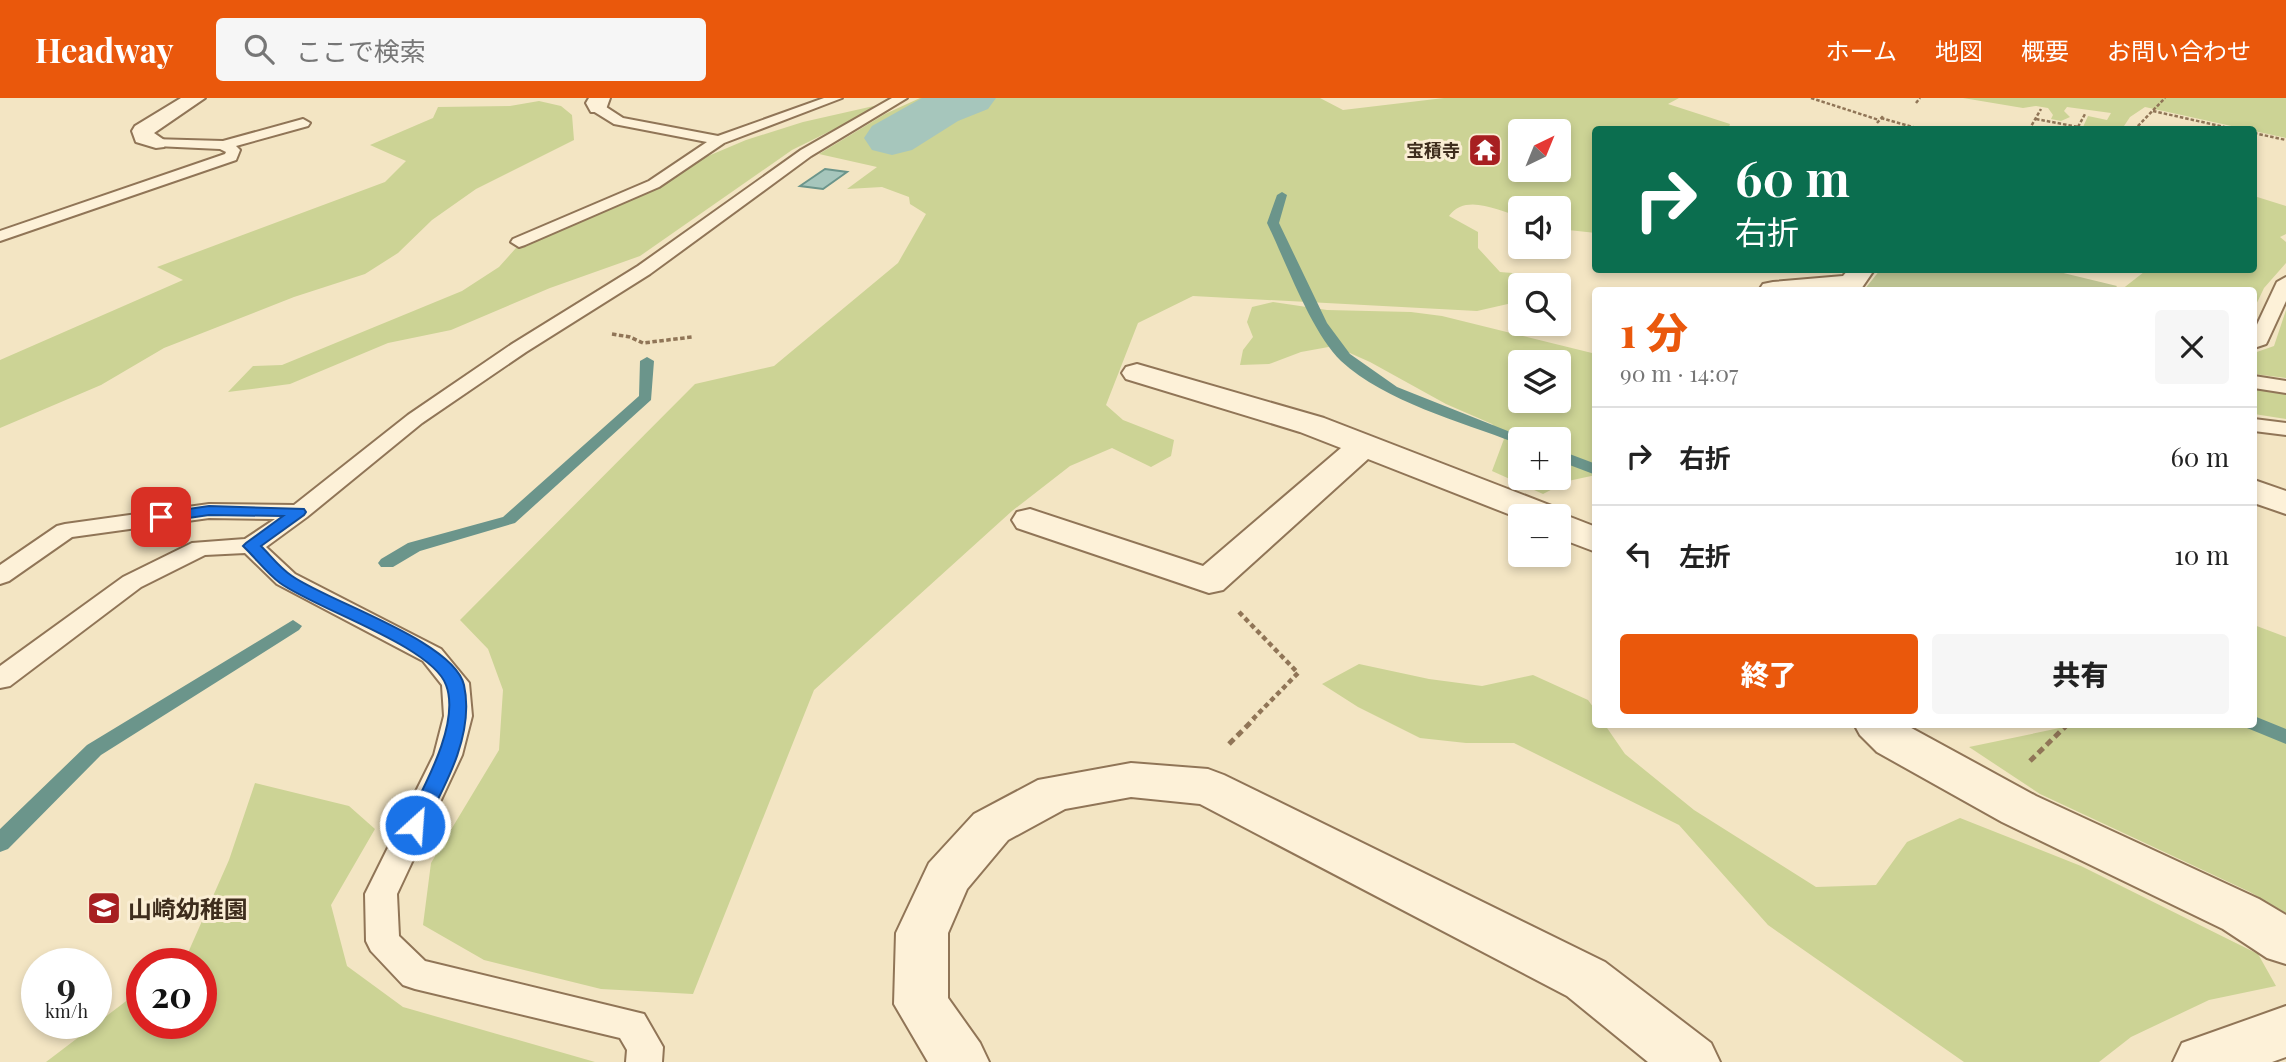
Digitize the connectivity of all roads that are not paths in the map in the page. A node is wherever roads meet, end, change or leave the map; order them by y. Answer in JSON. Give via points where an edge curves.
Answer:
{"nodes":[{"id":1,"x":195,"y":98,"type":"edge"},
{"id":2,"x":836,"y":98,"type":"edge"},
{"id":3,"x":901,"y":98,"type":"edge"},
{"id":4,"x":599,"y":103,"type":"edge"},
{"id":5,"x":303,"y":123,"type":"dead end"},
{"id":6,"x":719,"y":140,"type":"junction"},
{"id":7,"x":156,"y":142,"type":"joint"},
{"id":8,"x":223,"y":145,"type":"junction"},
{"id":9,"x":0,"y":236,"type":"edge"},
{"id":10,"x":519,"y":242,"type":"dead end"},
{"id":11,"x":1859,"y":273,"type":"edge"},
{"id":12,"x":1806,"y":287,"type":"edge"},
{"id":13,"x":2284,"y":290,"type":"edge"},
{"id":14,"x":2257,"y":341,"type":"edge"},
{"id":15,"x":1137,"y":373,"type":"dead end"},
{"id":16,"x":2257,"y":382,"type":"edge"},
{"id":17,"x":2286,"y":387,"type":"edge"},
{"id":18,"x":2257,"y":425,"type":"edge"},
{"id":19,"x":2286,"y":429,"type":"edge"},
{"id":20,"x":1364,"y":445,"type":"junction"},
{"id":21,"x":2257,"y":492,"type":"edge"},
{"id":22,"x":2286,"y":503,"type":"edge"},
{"id":23,"x":1514,"y":504,"type":"edge"},
{"id":24,"x":299,"y":512,"type":"junction"},
{"id":25,"x":1030,"y":520,"type":"dead end"},
{"id":26,"x":1571,"y":530,"type":"edge"},
{"id":27,"x":1592,"y":539,"type":"edge"},
{"id":28,"x":251,"y":546,"type":"junction"},
{"id":29,"x":0,"y":576,"type":"edge"},
{"id":30,"x":0,"y":679,"type":"edge"},
{"id":31,"x":1880,"y":728,"type":"edge"},
{"id":32,"x":2286,"y":942,"type":"edge"},
{"id":33,"x":2286,"y":1031,"type":"edge"},
{"id":34,"x":644,"y":1062,"type":"edge"},
{"id":35,"x":960,"y":1062,"type":"edge"},
{"id":36,"x":1691,"y":1062,"type":"edge"},
{"id":37,"x":2202,"y":1062,"type":"edge"}],
"edges":[{"from":1,"to":7,"type":"street","via":[[144,131],[144,137]]},
{"from":2,"to":6,"type":"lane"},
{"from":3,"to":24,"type":"lane","via":[[806,152],[643,270],[415,419]]},
{"from":4,"to":6,"type":"lane","via":[[619,121]]},
{"from":5,"to":8,"type":"lane"},
{"from":6,"to":10,"type":"lane","via":[[654,184]]},
{"from":7,"to":8,"type":"lane"},
{"from":8,"to":9,"type":"lane","via":[[233,150],[231,157]]},
{"from":11,"to":12,"type":"street","via":[[1851,283]]},
{"from":13,"to":14,"type":"lane"},
{"from":15,"to":20,"type":"street"},
{"from":16,"to":17,"type":"lane"},
{"from":18,"to":19,"type":"lane"},
{"from":20,"to":23,"type":"street"},
{"from":20,"to":25,"type":"street","via":[[1209,581]]},
{"from":21,"to":22,"type":"street"},
{"from":24,"to":28,"type":"lane"},
{"from":24,"to":29,"type":"lane","via":[[209,511],[65,531]]},
{"from":26,"to":27,"type":"street"},
{"from":28,"to":30,"type":"lane","via":[[200,548],[132,582]]},
{"from":28,"to":34,"type":"lane","via":[[286,579],[432,655],[455,683],[458,716],[448,755],[381,894],[383,941],[415,974],[631,1025],[645,1047]]},
{"from":31,"to":32,"type":"street","via":[[1893,740],[2019,809],[2241,914]]},
{"from":33,"to":37,"type":"street"},
{"from":35,"to":36,"type":"street","via":[[921,1004],[922,933],[947,877],[991,827],[1055,793],[1131,780],[1208,788],[1232,800],[1586,979]]}]}
